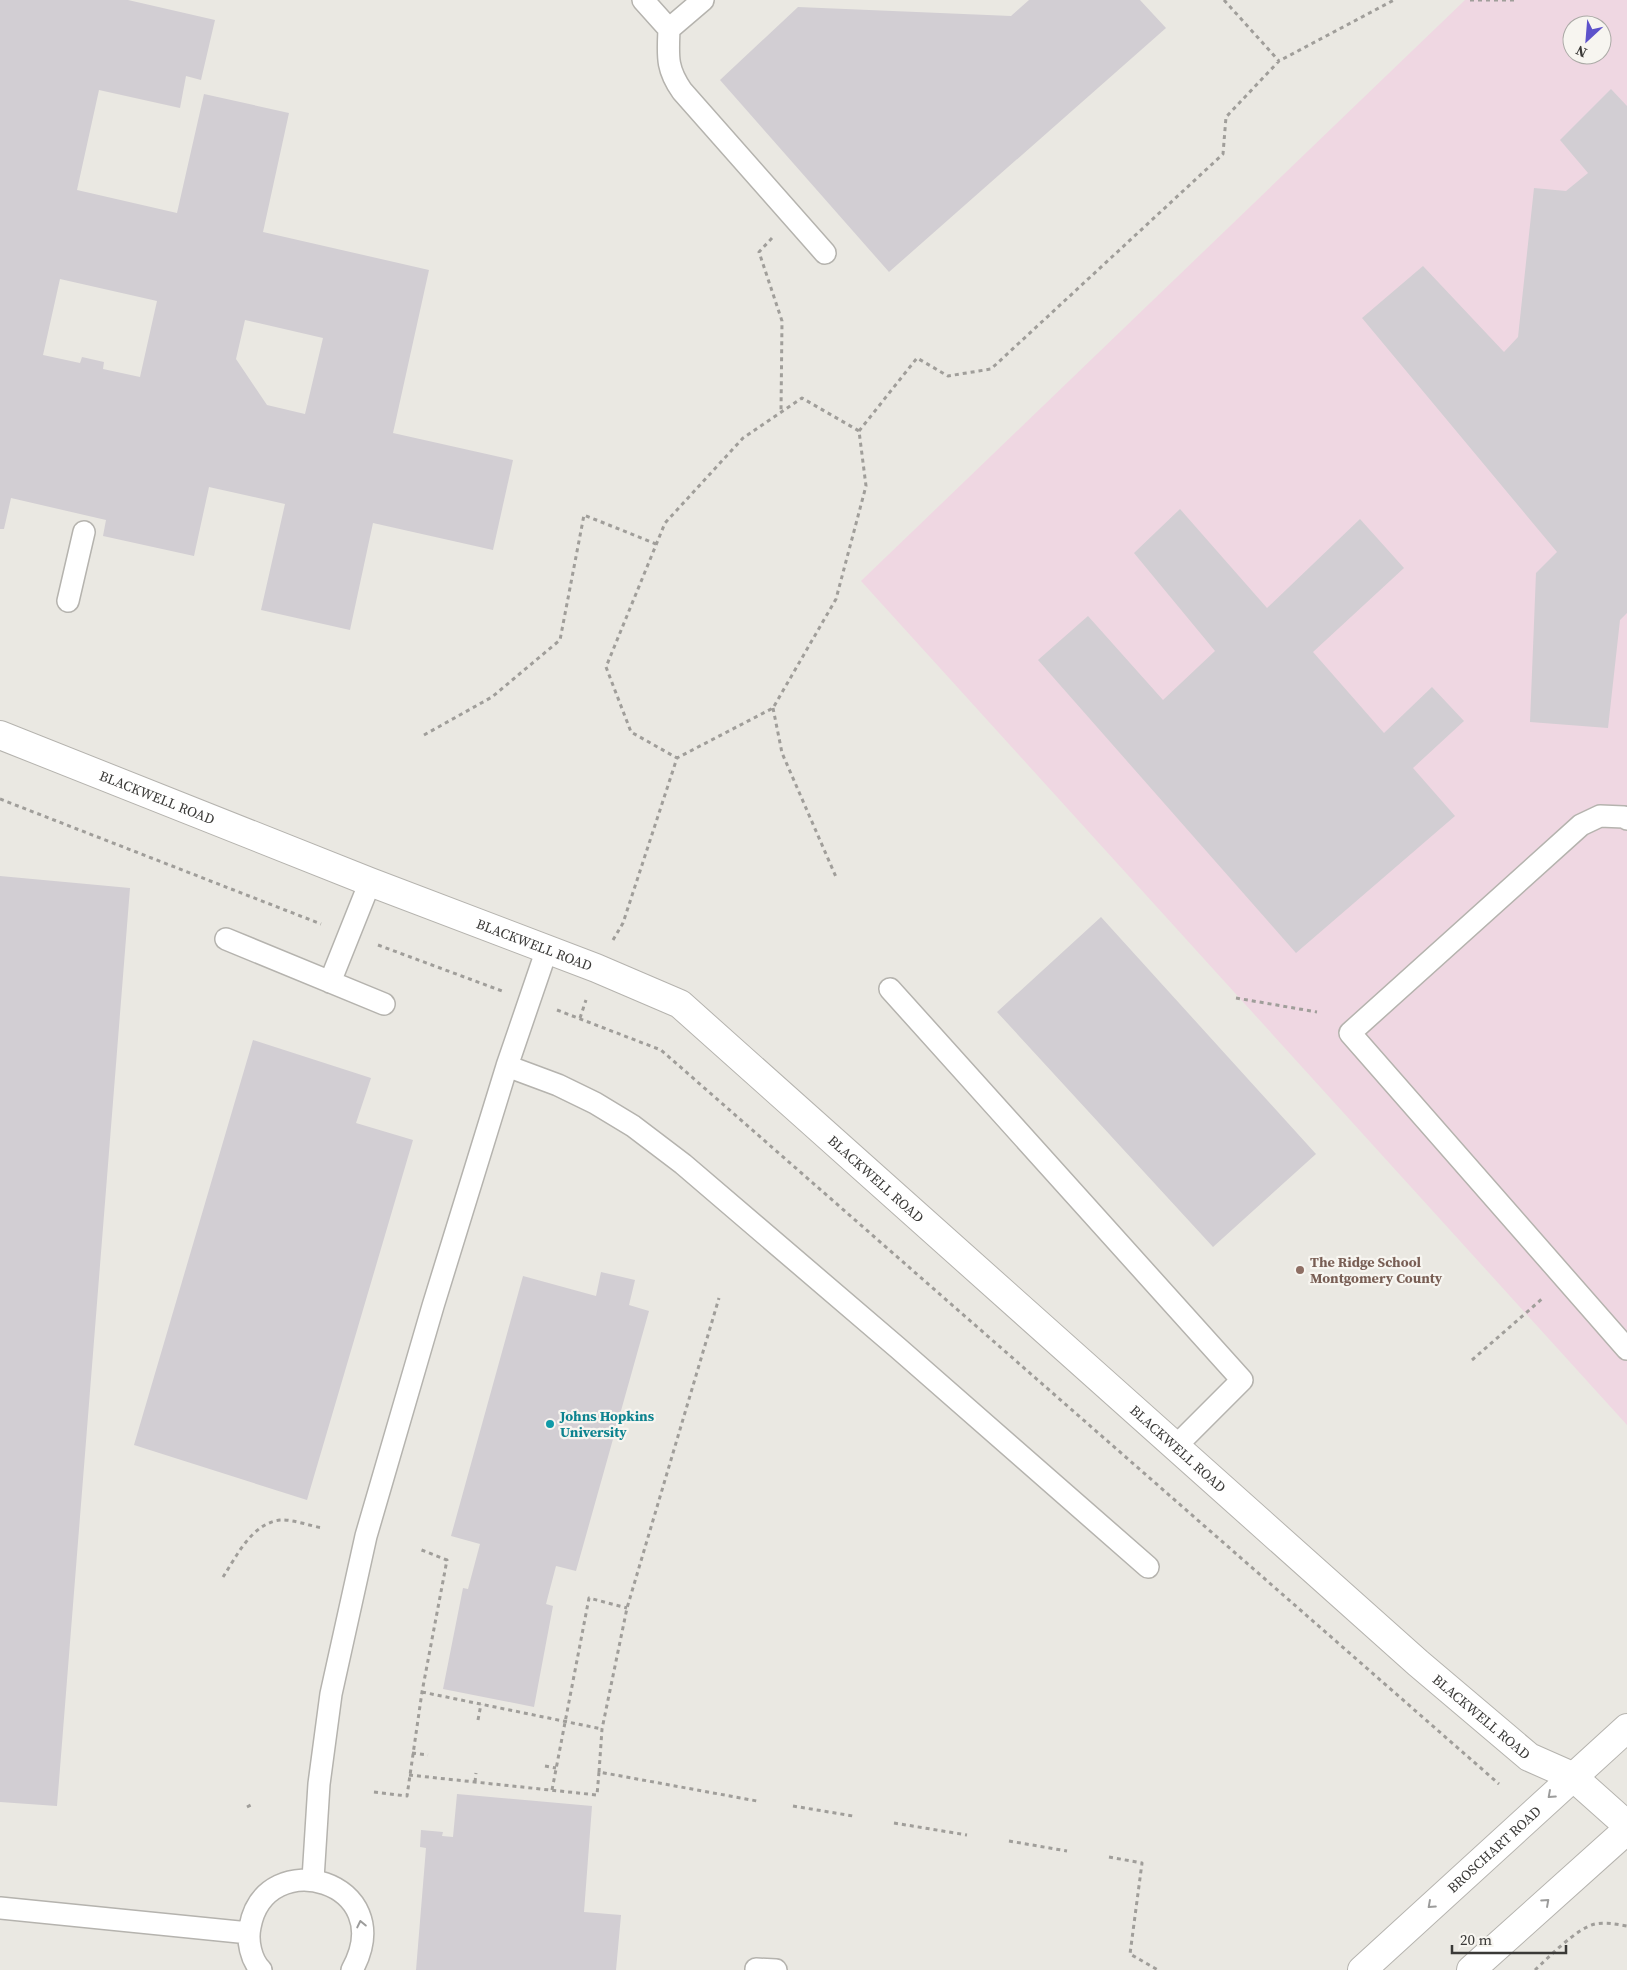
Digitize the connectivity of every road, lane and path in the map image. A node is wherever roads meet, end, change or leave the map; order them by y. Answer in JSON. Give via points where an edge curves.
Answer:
{"nodes":[{"id":1,"x":643,"y":0,"type":"edge"},
{"id":2,"x":703,"y":0,"type":"edge"},
{"id":3,"x":1224,"y":0,"type":"edge"},
{"id":4,"x":1394,"y":0,"type":"edge"},
{"id":5,"x":1470,"y":0,"type":"edge"},
{"id":6,"x":1516,"y":0,"type":"edge"},
{"id":7,"x":670,"y":29,"type":"junction"},
{"id":8,"x":1280,"y":61,"type":"junction"},
{"id":9,"x":792,"y":217,"type":"junction"},
{"id":10,"x":824,"y":253,"type":"dead end"},
{"id":11,"x":782,"y":412,"type":"junction"},
{"id":12,"x":859,"y":431,"type":"junction"},
{"id":13,"x":84,"y":532,"type":"dead end"},
{"id":14,"x":656,"y":544,"type":"junction"},
{"id":15,"x":68,"y":601,"type":"dead end"},
{"id":16,"x":773,"y":708,"type":"junction"},
{"id":17,"x":0,"y":735,"type":"edge"},
{"id":18,"x":424,"y":735,"type":"dead end"},
{"id":19,"x":677,"y":758,"type":"junction"},
{"id":20,"x":0,"y":800,"type":"edge"},
{"id":21,"x":1627,"y":819,"type":"edge"},
{"id":22,"x":836,"y":878,"type":"dead end"},
{"id":23,"x":370,"y":882,"type":"junction"},
{"id":24,"x":319,"y":924,"type":"dead end"},
{"id":25,"x":226,"y":939,"type":"dead end"},
{"id":26,"x":374,"y":944,"type":"dead end"},
{"id":27,"x":547,"y":949,"type":"junction"},
{"id":28,"x":596,"y":968,"type":"junction"},
{"id":29,"x":330,"y":982,"type":"junction"},
{"id":30,"x":890,"y":989,"type":"dead end"},
{"id":31,"x":501,"y":990,"type":"dead end"},
{"id":32,"x":1236,"y":998,"type":"dead end"},
{"id":33,"x":384,"y":1004,"type":"dead end"},
{"id":34,"x":550,"y":1008,"type":"dead end"},
{"id":35,"x":1317,"y":1012,"type":"dead end"},
{"id":36,"x":580,"y":1018,"type":"junction"},
{"id":37,"x":507,"y":1066,"type":"junction"},
{"id":38,"x":1566,"y":1279,"type":"junction"},
{"id":39,"x":719,"y":1298,"type":"dead end"},
{"id":40,"x":1627,"y":1349,"type":"edge"},
{"id":41,"x":1472,"y":1360,"type":"dead end"},
{"id":42,"x":1175,"y":1447,"type":"junction"},
{"id":43,"x":323,"y":1528,"type":"dead end"},
{"id":44,"x":419,"y":1549,"type":"dead end"},
{"id":45,"x":1148,"y":1567,"type":"dead end"},
{"id":46,"x":222,"y":1577,"type":"dead end"},
{"id":47,"x":627,"y":1608,"type":"junction"},
{"id":48,"x":422,"y":1692,"type":"junction"},
{"id":49,"x":481,"y":1704,"type":"junction"},
{"id":50,"x":478,"y":1720,"type":"dead end"},
{"id":51,"x":565,"y":1721,"type":"junction"},
{"id":52,"x":1627,"y":1728,"type":"edge"},
{"id":53,"x":602,"y":1729,"type":"junction"},
{"id":54,"x":412,"y":1753,"type":"junction"},
{"id":55,"x":428,"y":1755,"type":"dead end"},
{"id":56,"x":545,"y":1766,"type":"dead end"},
{"id":57,"x":556,"y":1768,"type":"junction"},
{"id":58,"x":599,"y":1772,"type":"junction"},
{"id":59,"x":476,"y":1773,"type":"dead end"},
{"id":60,"x":409,"y":1775,"type":"junction"},
{"id":61,"x":1572,"y":1776,"type":"junction"},
{"id":62,"x":475,"y":1782,"type":"junction"},
{"id":63,"x":1499,"y":1784,"type":"dead end"},
{"id":64,"x":552,"y":1790,"type":"junction"},
{"id":65,"x":374,"y":1792,"type":"dead end"},
{"id":66,"x":757,"y":1801,"type":"dead end"},
{"id":67,"x":253,"y":1804,"type":"dead end"},
{"id":68,"x":793,"y":1806,"type":"dead end"},
{"id":69,"x":247,"y":1807,"type":"dead end"},
{"id":70,"x":853,"y":1816,"type":"dead end"},
{"id":71,"x":894,"y":1823,"type":"dead end"},
{"id":72,"x":1627,"y":1825,"type":"edge"},
{"id":73,"x":1627,"y":1830,"type":"edge"},
{"id":74,"x":967,"y":1835,"type":"dead end"},
{"id":75,"x":1009,"y":1841,"type":"dead end"},
{"id":76,"x":1067,"y":1851,"type":"dead end"},
{"id":77,"x":1109,"y":1857,"type":"dead end"},
{"id":78,"x":313,"y":1879,"type":"junction"},
{"id":79,"x":0,"y":1908,"type":"edge"},
{"id":80,"x":1627,"y":1926,"type":"edge"},
{"id":81,"x":249,"y":1933,"type":"junction"},
{"id":82,"x":261,"y":1970,"type":"edge"},
{"id":83,"x":352,"y":1970,"type":"edge"},
{"id":84,"x":1158,"y":1970,"type":"edge"},
{"id":85,"x":1362,"y":1970,"type":"edge"},
{"id":86,"x":1471,"y":1970,"type":"edge"},
{"id":87,"x":1535,"y":1970,"type":"edge"}],
"edges":[{"from":1,"to":7,"type":"lane"},
{"from":2,"to":7,"type":"lane"},
{"from":3,"to":8,"type":"path"},
{"from":4,"to":8,"type":"path"},
{"from":5,"to":6,"type":"path"},
{"from":7,"to":9,"type":"lane","via":[[668,61],[672,76]]},
{"from":8,"to":12,"type":"path","via":[[1226,118],[1222,154],[991,369],[948,376],[917,358]]},
{"from":9,"to":10,"type":"lane"},
{"from":9,"to":11,"type":"path","via":[[759,252],[782,321]]},
{"from":11,"to":12,"type":"path","via":[[802,398]]},
{"from":11,"to":14,"type":"path","via":[[744,438],[665,523]]},
{"from":12,"to":16,"type":"path","via":[[866,486],[836,599]]},
{"from":13,"to":15,"type":"lane"},
{"from":14,"to":18,"type":"path","via":[[584,515],[560,640],[492,697]]},
{"from":14,"to":19,"type":"path","via":[[606,667],[631,732]]},
{"from":16,"to":19,"type":"path"},
{"from":16,"to":22,"type":"path","via":[[782,753]]},
{"from":17,"to":23,"type":"street","name":"BLACKWELL ROAD"},
{"from":19,"to":28,"type":"path","via":[[623,923]]},
{"from":20,"to":24,"type":"path"},
{"from":21,"to":38,"type":"lane","via":[[1600,816],[1581,825],[1350,1033]]},
{"from":23,"to":27,"type":"street","name":"BLACKWELL ROAD"},
{"from":23,"to":29,"type":"lane"},
{"from":25,"to":29,"type":"lane"},
{"from":26,"to":31,"type":"path"},
{"from":27,"to":28,"type":"street","name":"BLACKWELL ROAD"},
{"from":27,"to":37,"type":"lane"},
{"from":28,"to":36,"type":"path"},
{"from":28,"to":42,"type":"street","name":"BLACKWELL ROAD","via":[[680,1004]]},
{"from":29,"to":33,"type":"lane"},
{"from":30,"to":42,"type":"lane","via":[[1242,1380]]},
{"from":32,"to":35,"type":"path"},
{"from":34,"to":36,"type":"path"},
{"from":36,"to":63,"type":"path","via":[[661,1050]]},
{"from":37,"to":45,"type":"lane","via":[[595,1102],[683,1164]]},
{"from":37,"to":78,"type":"lane","via":[[432,1306],[366,1536],[332,1694],[319,1784]]},
{"from":38,"to":40,"type":"lane"},
{"from":38,"to":41,"type":"path"},
{"from":39,"to":47,"type":"path"},
{"from":42,"to":61,"type":"street","name":"BLACKWELL ROAD","via":[[1529,1757]]},
{"from":43,"to":46,"type":"path","via":[[280,1520],[259,1528],[243,1545]]},
{"from":44,"to":48,"type":"path","via":[[447,1560]]},
{"from":47,"to":51,"type":"path","via":[[589,1598]]},
{"from":47,"to":53,"type":"path"},
{"from":48,"to":49,"type":"path"},
{"from":48,"to":54,"type":"path"},
{"from":49,"to":50,"type":"path"},
{"from":49,"to":51,"type":"path"},
{"from":51,"to":53,"type":"path"},
{"from":51,"to":57,"type":"path"},
{"from":52,"to":61,"type":"street","name":"BROSCHART ROAD"},
{"from":53,"to":58,"type":"path"},
{"from":54,"to":55,"type":"path"},
{"from":54,"to":60,"type":"path"},
{"from":56,"to":57,"type":"path"},
{"from":57,"to":64,"type":"path"},
{"from":58,"to":64,"type":"path","via":[[597,1795]]},
{"from":58,"to":66,"type":"path"},
{"from":59,"to":62,"type":"path"},
{"from":60,"to":62,"type":"path"},
{"from":60,"to":65,"type":"path","via":[[407,1796]]},
{"from":61,"to":72,"type":"street","name":"BLACKWELL ROAD"},
{"from":61,"to":85,"type":"street","name":"BROSCHART ROAD","one_way":true},
{"from":62,"to":64,"type":"path"},
{"from":67,"to":69,"type":"path"},
{"from":68,"to":70,"type":"path"},
{"from":71,"to":74,"type":"path"},
{"from":86,"to":73,"type":"street","one_way":true},
{"from":75,"to":76,"type":"path"},
{"from":77,"to":84,"type":"path","via":[[1142,1863],[1130,1954]]},
{"from":78,"to":81,"type":"lane","via":[[284,1883],[268,1893],[255,1910]]},
{"from":83,"to":78,"type":"lane","one_way":true,"via":[[360,1955],[363,1937],[360,1918],[352,1902],[338,1889]]},
{"from":79,"to":81,"type":"lane"},
{"from":80,"to":87,"type":"path","via":[[1593,1925],[1579,1932]]},
{"from":81,"to":82,"type":"lane","via":[[251,1952]]}]}
